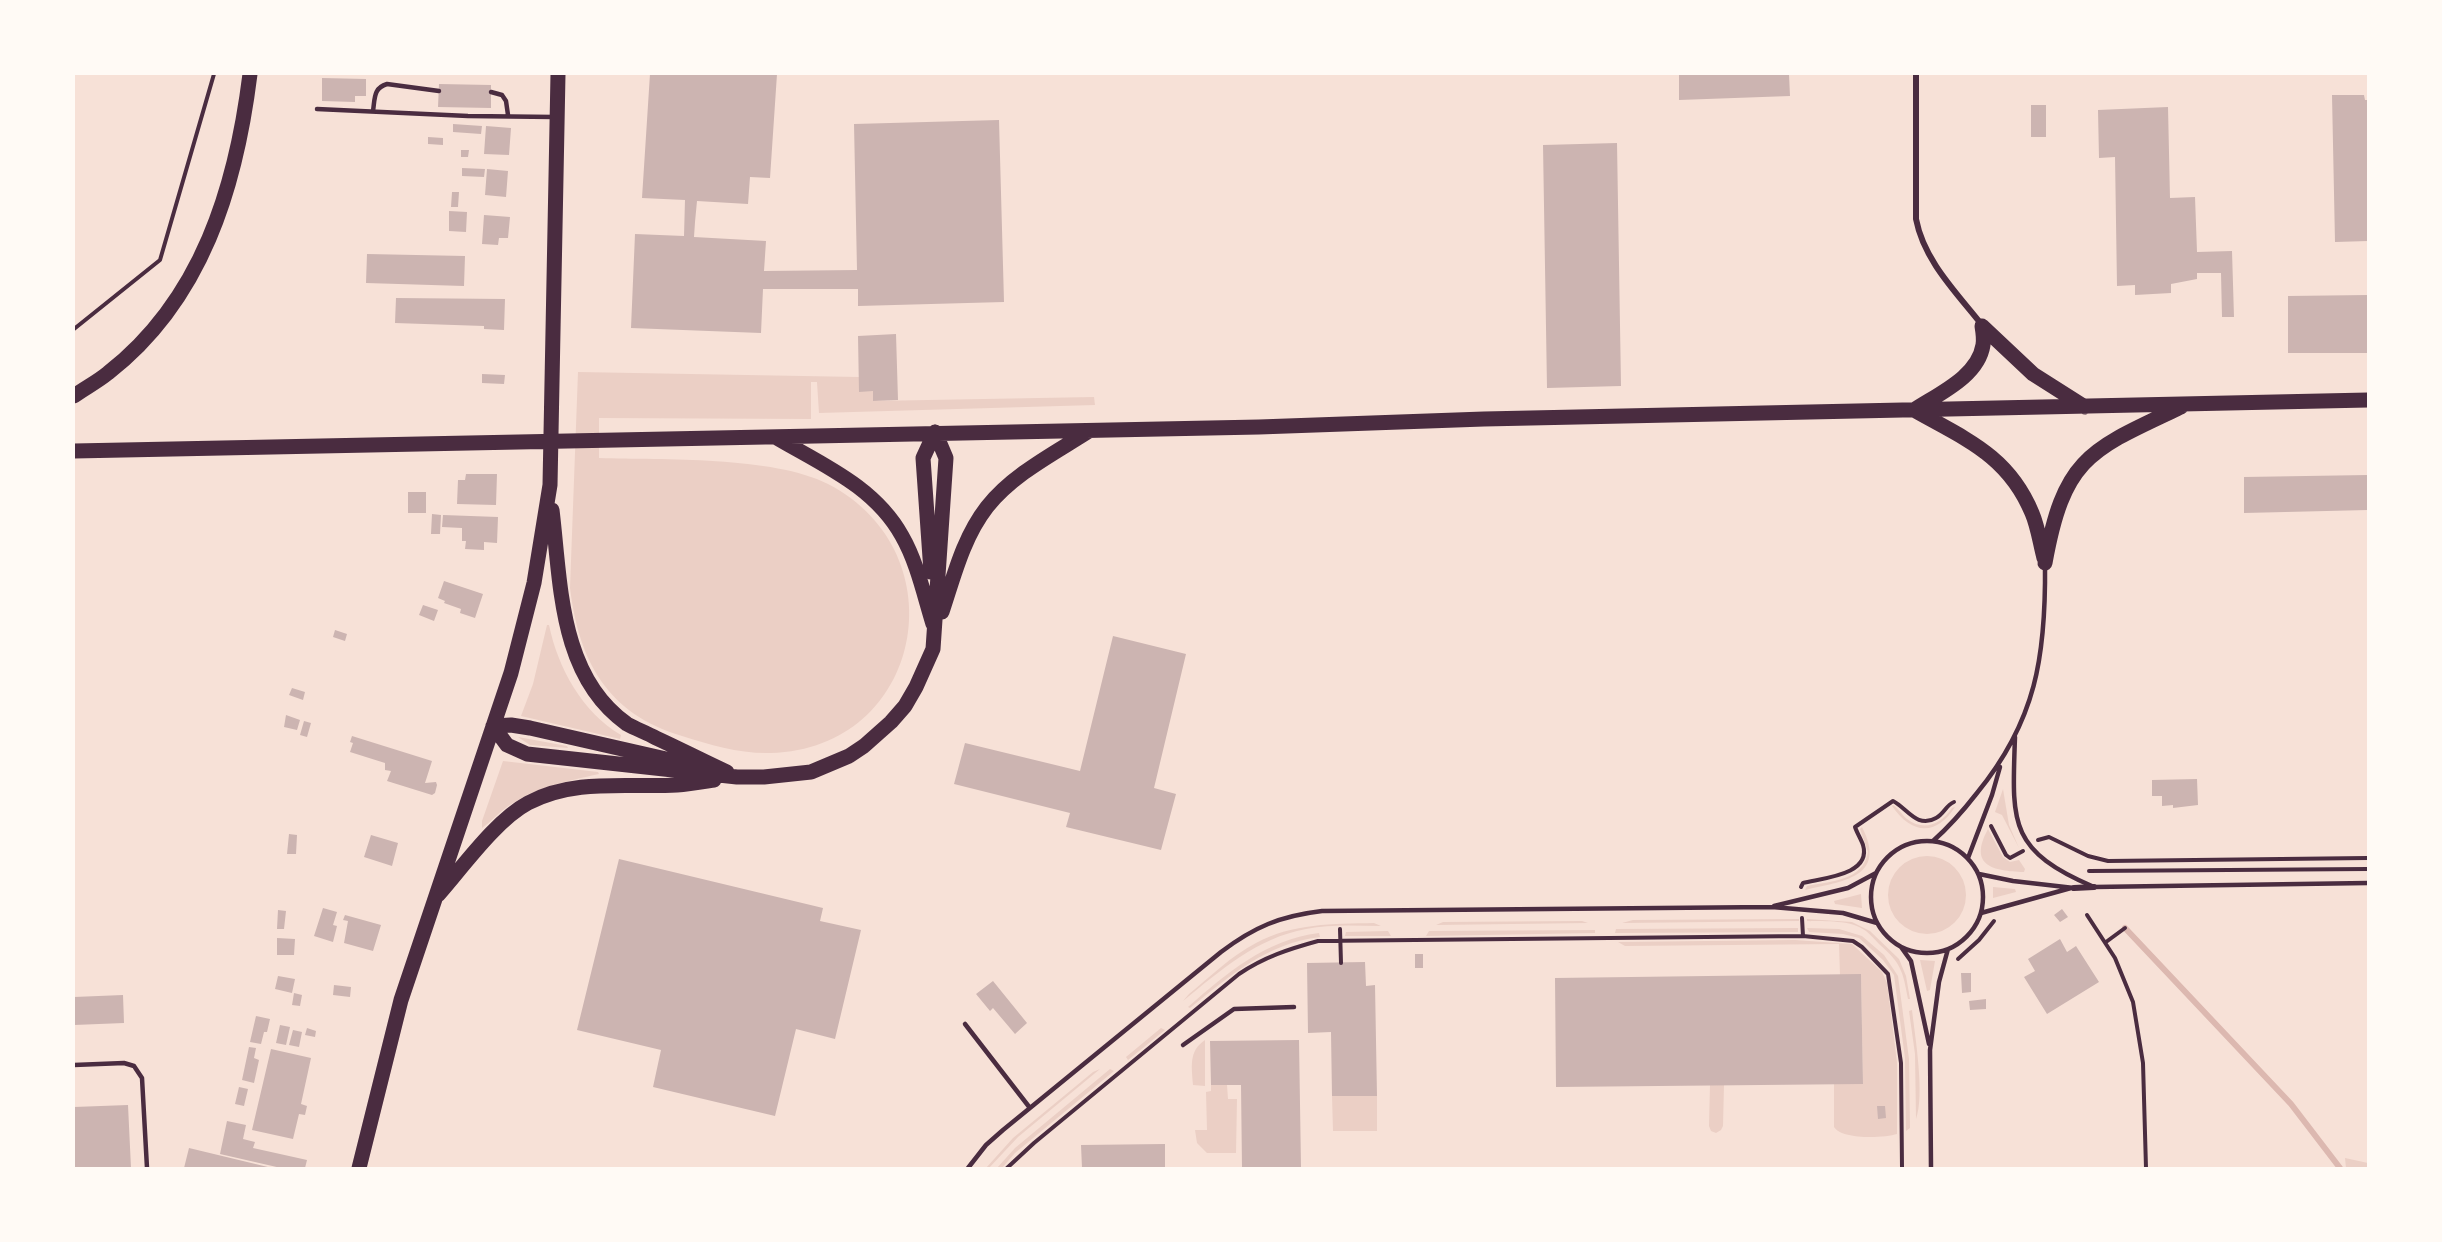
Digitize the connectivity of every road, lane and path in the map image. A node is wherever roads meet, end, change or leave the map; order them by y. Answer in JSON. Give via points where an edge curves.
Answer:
{"nodes":[{"id":1,"x":214,"y":74,"type":"edge"},
{"id":2,"x":250,"y":74,"type":"edge"},
{"id":3,"x":558,"y":74,"type":"edge"},
{"id":4,"x":1916,"y":74,"type":"edge"},
{"id":5,"x":439,"y":92,"type":"dead end"},
{"id":6,"x":491,"y":92,"type":"dead end"},
{"id":7,"x":317,"y":109,"type":"dead end"},
{"id":8,"x":373,"y":111,"type":"junction"},
{"id":9,"x":508,"y":115,"type":"junction"},
{"id":10,"x":556,"y":117,"type":"junction"},
{"id":11,"x":1982,"y":326,"type":"junction"},
{"id":12,"x":74,"y":329,"type":"edge"},
{"id":13,"x":74,"y":396,"type":"edge"},
{"id":14,"x":2368,"y":400,"type":"edge"},
{"id":15,"x":2187,"y":404,"type":"junction"},
{"id":16,"x":2085,"y":406,"type":"junction"},
{"id":17,"x":1914,"y":410,"type":"junction"},
{"id":18,"x":1090,"y":430,"type":"junction"},
{"id":19,"x":935,"y":432,"type":"junction"},
{"id":20,"x":776,"y":437,"type":"junction"},
{"id":21,"x":74,"y":451,"type":"edge"},
{"id":22,"x":549,"y":485,"type":"junction"},
{"id":23,"x":2045,"y":563,"type":"junction"},
{"id":24,"x":936,"y":632,"type":"junction"},
{"id":25,"x":493,"y":726,"type":"junction"},
{"id":26,"x":2015,"y":737,"type":"junction"},
{"id":27,"x":2001,"y":763,"type":"junction"},
{"id":28,"x":737,"y":777,"type":"junction"},
{"id":29,"x":1954,"y":802,"type":"dead end"},
{"id":30,"x":1992,"y":826,"type":"dead end"},
{"id":31,"x":2049,"y":837,"type":"dead end"},
{"id":32,"x":1933,"y":841,"type":"junction"},
{"id":33,"x":2019,"y":854,"type":"dead end"},
{"id":34,"x":1968,"y":858,"type":"junction"},
{"id":35,"x":2368,"y":858,"type":"edge"},
{"id":36,"x":2081,"y":868,"type":"dead end"},
{"id":37,"x":2368,"y":869,"type":"edge"},
{"id":38,"x":1876,"y":873,"type":"junction"},
{"id":39,"x":1978,"y":874,"type":"junction"},
{"id":40,"x":2368,"y":883,"type":"edge"},
{"id":41,"x":1801,"y":887,"type":"dead end"},
{"id":42,"x":2094,"y":887,"type":"junction"},
{"id":43,"x":2074,"y":888,"type":"junction"},
{"id":44,"x":434,"y":900,"type":"junction"},
{"id":45,"x":1772,"y":907,"type":"junction"},
{"id":46,"x":1981,"y":913,"type":"junction"},
{"id":47,"x":2087,"y":915,"type":"dead end"},
{"id":48,"x":1998,"y":919,"type":"dead end"},
{"id":49,"x":1877,"y":923,"type":"junction"},
{"id":50,"x":2125,"y":928,"type":"dead end"},
{"id":51,"x":1340,"y":929,"type":"dead end"},
{"id":52,"x":1341,"y":941,"type":"junction"},
{"id":53,"x":2106,"y":942,"type":"junction"},
{"id":54,"x":1901,"y":947,"type":"junction"},
{"id":55,"x":1948,"y":949,"type":"junction"},
{"id":56,"x":1341,"y":963,"type":"dead end"},
{"id":57,"x":1955,"y":963,"type":"dead end"},
{"id":58,"x":1294,"y":1007,"type":"dead end"},
{"id":59,"x":965,"y":1024,"type":"dead end"},
{"id":60,"x":1183,"y":1045,"type":"dead end"},
{"id":61,"x":1930,"y":1050,"type":"junction"},
{"id":62,"x":74,"y":1065,"type":"edge"},
{"id":63,"x":1030,"y":1108,"type":"junction"},
{"id":64,"x":147,"y":1168,"type":"edge"},
{"id":65,"x":359,"y":1168,"type":"edge"},
{"id":66,"x":968,"y":1168,"type":"edge"},
{"id":67,"x":1007,"y":1168,"type":"edge"},
{"id":68,"x":1902,"y":1168,"type":"edge"},
{"id":69,"x":1931,"y":1168,"type":"edge"},
{"id":70,"x":2146,"y":1168,"type":"edge"}],
"edges":[{"from":1,"to":12,"type":"path","via":[[160,260]]},
{"from":2,"to":13,"type":"main road","via":[[229,188],[194,271],[171,308],[143,341],[108,373]]},
{"from":3,"to":10,"type":"main road"},
{"from":4,"to":11,"type":"street","via":[[1919,236],[1938,269]]},
{"from":5,"to":8,"type":"lane","via":[[380,86]]},
{"from":6,"to":9,"type":"lane","via":[[502,95]]},
{"from":7,"to":8,"type":"lane"},
{"from":8,"to":9,"type":"lane"},
{"from":9,"to":10,"type":"lane"},
{"from":10,"to":22,"type":"main road"},
{"from":11,"to":16,"type":"main road","via":[[2033,374]]},
{"from":11,"to":17,"type":"main road","via":[[1983,346],[1975,365],[1960,380]]},
{"from":14,"to":15,"type":"main road"},
{"from":15,"to":16,"type":"main road"},
{"from":15,"to":23,"type":"main road","via":[[2120,435],[2096,450],[2076,470],[2060,498]]},
{"from":16,"to":17,"type":"main road"},
{"from":17,"to":18,"type":"main road"},
{"from":17,"to":23,"type":"main road","via":[[1980,447],[2003,466],[2033,515]]},
{"from":18,"to":19,"type":"main road"},
{"from":18,"to":24,"type":"main road","via":[[1028,471],[987,507],[959,558]]},
{"from":19,"to":20,"type":"main road"},
{"from":19,"to":24,"type":"main road","via":[[946,458]]},
{"from":19,"to":24,"type":"main road","via":[[922,458]]},
{"from":20,"to":21,"type":"main road"},
{"from":20,"to":24,"type":"main road","via":[[847,478],[881,505],[903,537]]},
{"from":22,"to":25,"type":"main road","via":[[532,592]]},
{"from":22,"to":28,"type":"main road","via":[[564,616],[584,674],[607,705],[628,724]]},
{"from":23,"to":26,"type":"lane","via":[[2041,655]]},
{"from":24,"to":28,"type":"main road","via":[[916,687],[891,722],[864,746],[811,772]]},
{"from":25,"to":28,"type":"main road","via":[[530,728]]},
{"from":25,"to":28,"type":"main road","via":[[507,745],[526,754]]},
{"from":25,"to":44,"type":"main road"},
{"from":26,"to":27,"type":"lane"},
{"from":26,"to":42,"type":"lane","via":[[2013,803],[2022,833],[2049,864]]},
{"from":27,"to":32,"type":"lane","via":[[1956,820]]},
{"from":27,"to":34,"type":"lane"},
{"from":28,"to":44,"type":"main road","via":[[677,785],[585,787],[557,792],[527,804],[497,828]]},
{"from":29,"to":41,"type":"path","via":[[1936,818],[1923,821],[1893,801],[1855,827],[1863,853],[1855,868],[1803,883]]},
{"from":30,"to":33,"type":"path","via":[[2006,855],[2010,858]]},
{"from":31,"to":35,"type":"path","via":[[2108,861]]},
{"from":32,"to":34,"type":"lane","via":[[1952,846]]},
{"from":32,"to":38,"type":"lane","via":[[1905,845],[1892,853]]},
{"from":34,"to":39,"type":"lane"},
{"from":36,"to":37,"type":"path","via":[[2103,872]]},
{"from":38,"to":45,"type":"lane","via":[[1848,888]]},
{"from":38,"to":49,"type":"lane","via":[[1871,889]]},
{"from":39,"to":43,"type":"lane"},
{"from":39,"to":46,"type":"lane","via":[[1983,886]]},
{"from":40,"to":42,"type":"lane"},
{"from":42,"to":43,"type":"street"},
{"from":43,"to":46,"type":"lane"},
{"from":44,"to":65,"type":"main road","via":[[401,1000]]},
{"from":45,"to":49,"type":"lane","via":[[1843,913]]},
{"from":45,"to":63,"type":"lane","via":[[1322,911],[1283,917],[1241,937],[1221,952]]},
{"from":46,"to":55,"type":"lane","via":[[1969,935]]},
{"from":47,"to":53,"type":"path"},
{"from":48,"to":57,"type":"path"},
{"from":49,"to":54,"type":"lane"},
{"from":50,"to":53,"type":"path"},
{"from":51,"to":52,"type":"path"},
{"from":52,"to":56,"type":"path"},
{"from":52,"to":67,"type":"path","via":[[1318,941],[1277,952],[1252,966]]},
{"from":52,"to":68,"type":"path","via":[[1803,936],[1853,941],[1880,963],[1890,978],[1901,1063]]},
{"from":53,"to":70,"type":"path","via":[[2133,1002],[2143,1063]]},
{"from":54,"to":55,"type":"lane","via":[[1932,953]]},
{"from":54,"to":61,"type":"lane","via":[[1911,961]]},
{"from":55,"to":61,"type":"lane","via":[[1939,982]]},
{"from":58,"to":60,"type":"lane","via":[[1234,1009]]},
{"from":59,"to":63,"type":"lane"},
{"from":61,"to":69,"type":"lane"},
{"from":62,"to":64,"type":"lane","via":[[134,1066],[141,1078]]},
{"from":63,"to":66,"type":"lane","via":[[986,1145]]}]}
